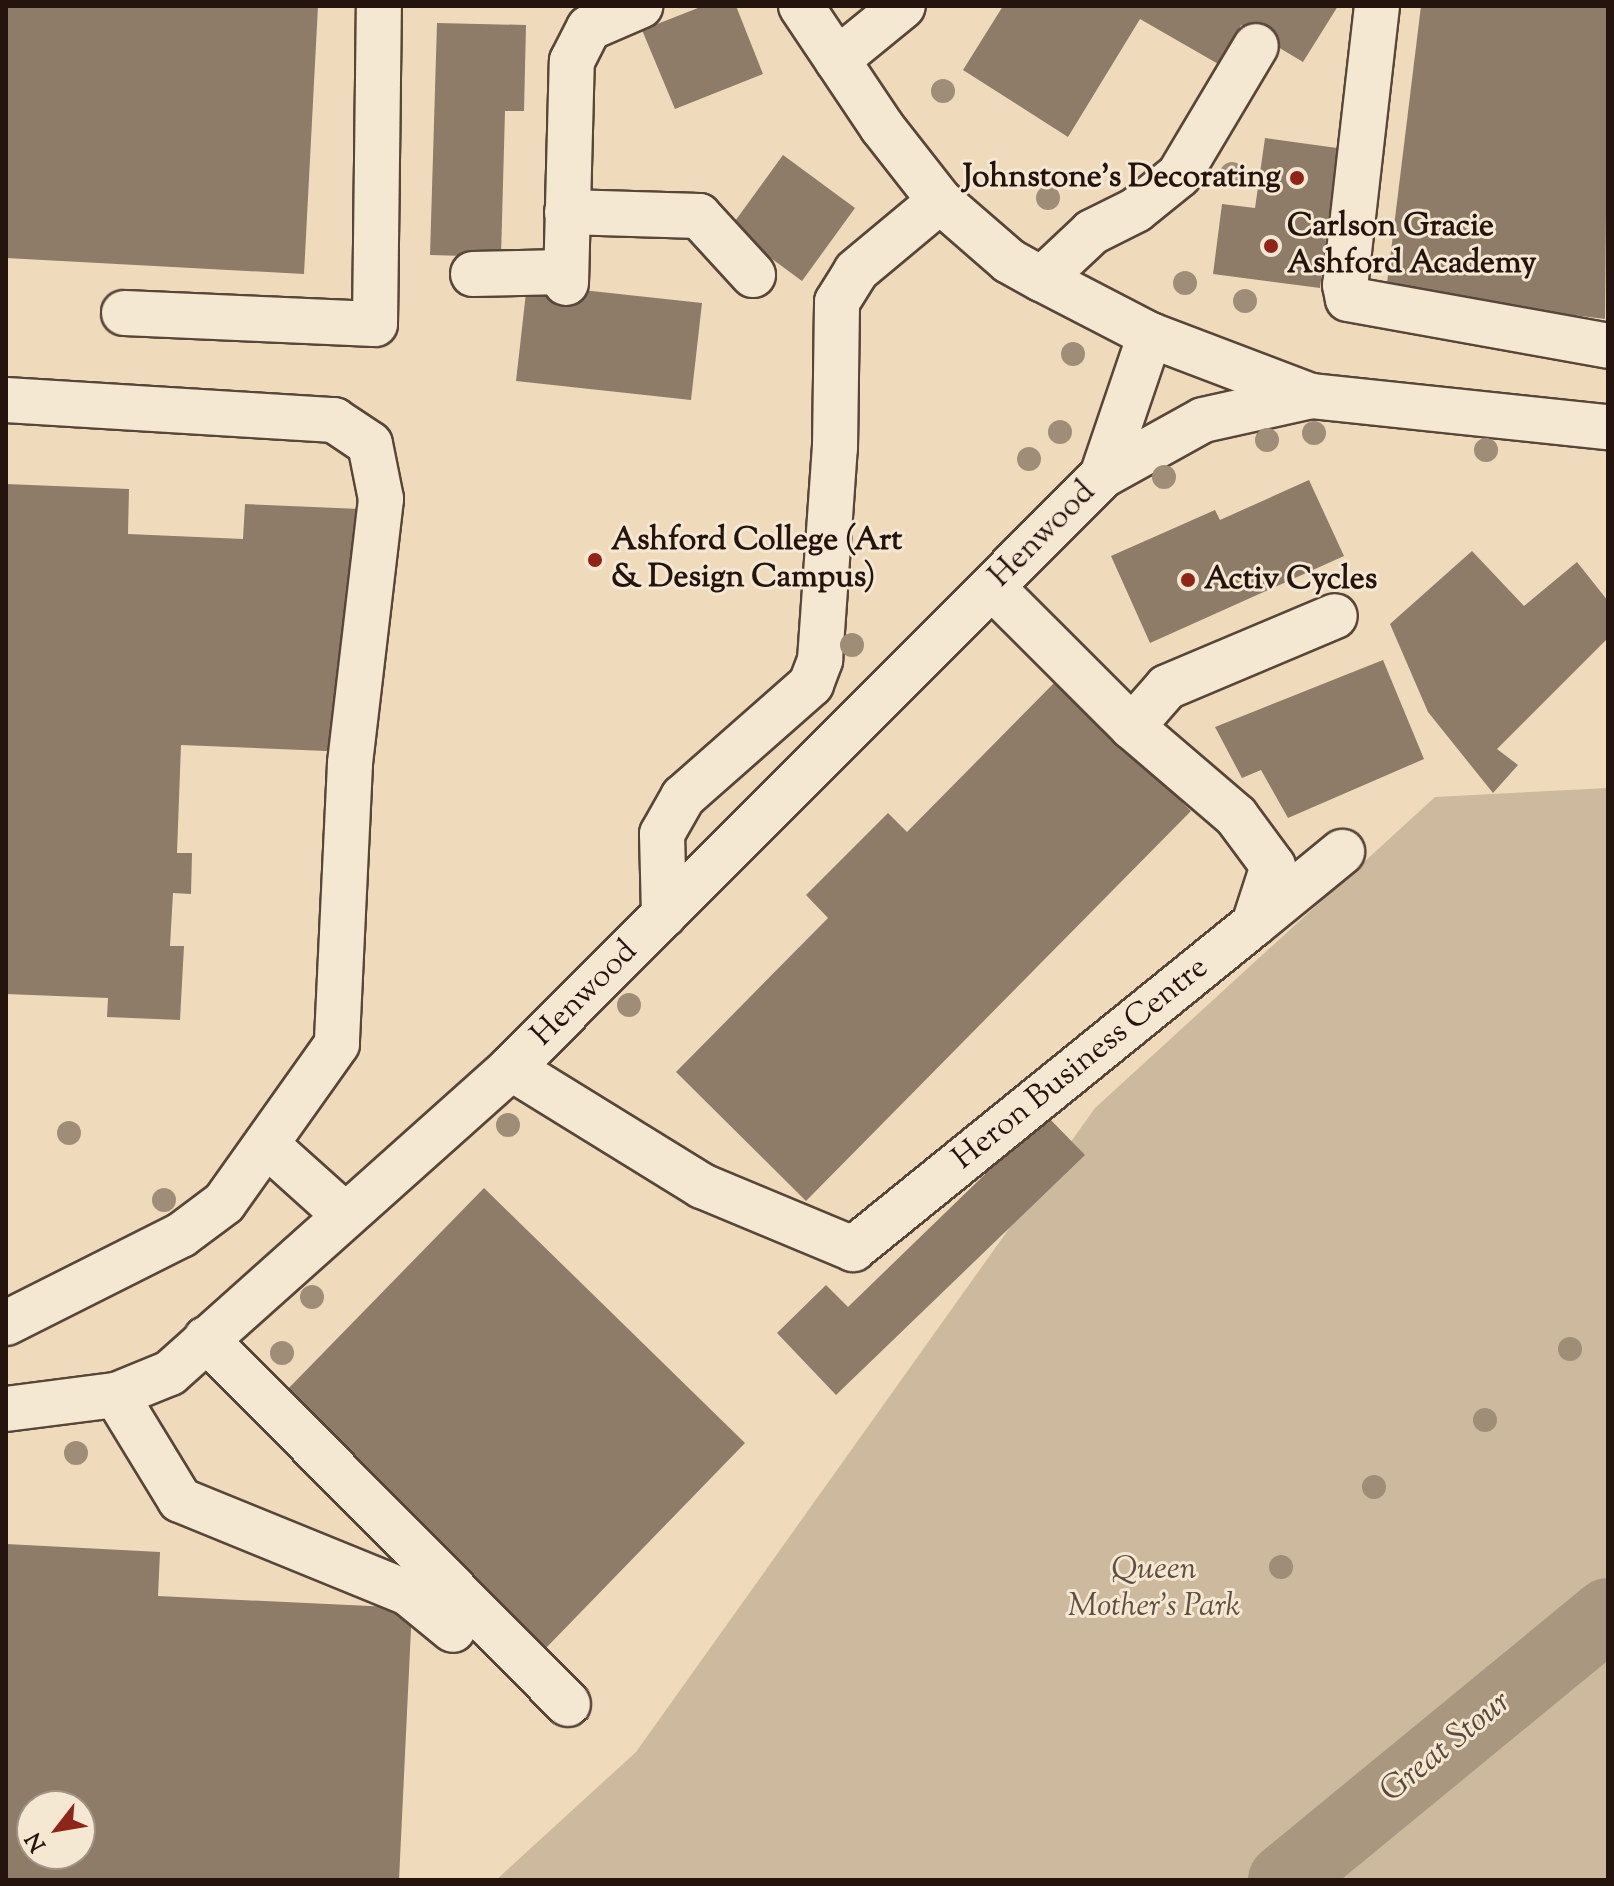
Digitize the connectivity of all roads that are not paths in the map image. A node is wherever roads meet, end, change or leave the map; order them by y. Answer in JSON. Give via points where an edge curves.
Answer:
{"nodes":[{"id":1,"x":379,"y":6,"type":"edge"},
{"id":2,"x":640,"y":6,"type":"edge"},
{"id":3,"x":801,"y":6,"type":"edge"},
{"id":4,"x":903,"y":6,"type":"edge"},
{"id":5,"x":1377,"y":6,"type":"edge"},
{"id":6,"x":585,"y":17,"type":"edge"},
{"id":7,"x":1256,"y":46,"type":"dead end"},
{"id":8,"x":837,"y":60,"type":"junction"},
{"id":9,"x":940,"y":201,"type":"junction"},
{"id":10,"x":567,"y":212,"type":"junction"},
{"id":11,"x":473,"y":274,"type":"dead end"},
{"id":12,"x":753,"y":275,"type":"dead end"},
{"id":13,"x":1042,"y":279,"type":"junction"},
{"id":14,"x":124,"y":313,"type":"dead end"},
{"id":15,"x":1150,"y":335,"type":"junction"},
{"id":16,"x":1608,"y":346,"type":"edge"},
{"id":17,"x":1311,"y":396,"type":"junction"},
{"id":18,"x":6,"y":400,"type":"edge"},
{"id":19,"x":1608,"y":427,"type":"edge"},
{"id":20,"x":1102,"y":476,"type":"junction"},
{"id":21,"x":992,"y":587,"type":"junction"},
{"id":22,"x":1335,"y":616,"type":"dead end"},
{"id":23,"x":1132,"y":727,"type":"junction"},
{"id":24,"x":1342,"y":852,"type":"dead end"},
{"id":25,"x":664,"y":915,"type":"junction"},
{"id":26,"x":1254,"y":924,"type":"junction"},
{"id":27,"x":511,"y":1068,"type":"junction"},
{"id":28,"x":268,"y":1146,"type":"junction"},
{"id":29,"x":345,"y":1215,"type":"junction"},
{"id":30,"x":6,"y":1323,"type":"edge"},
{"id":31,"x":206,"y":1339,"type":"junction"},
{"id":32,"x":116,"y":1395,"type":"junction"},
{"id":33,"x":6,"y":1409,"type":"edge"},
{"id":34,"x":453,"y":1630,"type":"dead end"},
{"id":35,"x":568,"y":1704,"type":"dead end"}],
"edges":[{"from":1,"to":14,"type":"street","via":[[375,324]]},
{"from":2,"to":6,"type":"street"},
{"from":3,"to":8,"type":"street","name":"Henwood"},
{"from":4,"to":8,"type":"street"},
{"from":5,"to":16,"type":"street","via":[[1345,285],[1348,299]]},
{"from":6,"to":10,"type":"street","via":[[572,61]]},
{"from":7,"to":13,"type":"street","via":[[1179,175],[1136,210],[1092,232]]},
{"from":8,"to":9,"type":"street","name":"Henwood"},
{"from":9,"to":13,"type":"street","name":"Henwood","via":[[1009,261]]},
{"from":9,"to":25,"type":"street","via":[[856,271],[837,302],[835,448],[820,660],[811,684],[683,797],[662,834]]},
{"from":10,"to":11,"type":"street","via":[[566,277]]},
{"from":10,"to":12,"type":"street","via":[[699,216]]},
{"from":13,"to":15,"type":"street","name":"Henwood"},
{"from":15,"to":17,"type":"street","name":"Henwood"},
{"from":15,"to":20,"type":"street","name":"Henwood"},
{"from":17,"to":19,"type":"street","name":"Henwood"},
{"from":17,"to":20,"type":"street","name":"Henwood","via":[[1203,420]]},
{"from":18,"to":28,"type":"street","via":[[334,420],[370,444],[381,499],[350,764],[337,1044]]},
{"from":20,"to":21,"type":"street","name":"Henwood"},
{"from":21,"to":23,"type":"street"},
{"from":21,"to":25,"type":"street","name":"Henwood"},
{"from":22,"to":23,"type":"street","via":[[1167,687]]},
{"from":23,"to":26,"type":"street","via":[[1236,816],[1273,866]]},
{"from":24,"to":26,"type":"street"},
{"from":25,"to":27,"type":"street","name":"Henwood"},
{"from":26,"to":27,"type":"street","name":"Heron Business Centre","via":[[853,1249],[702,1186]]},
{"from":27,"to":29,"type":"street","name":"Henwood"},
{"from":28,"to":29,"type":"street"},
{"from":28,"to":30,"type":"street","via":[[224,1203],[181,1235]]},
{"from":29,"to":31,"type":"street","name":"Henwood"},
{"from":31,"to":32,"type":"street","name":"Henwood","via":[[170,1373]]},
{"from":31,"to":35,"type":"street"},
{"from":32,"to":33,"type":"street","name":"Henwood"},
{"from":32,"to":34,"type":"street","via":[[180,1500],[408,1593]]}]}
